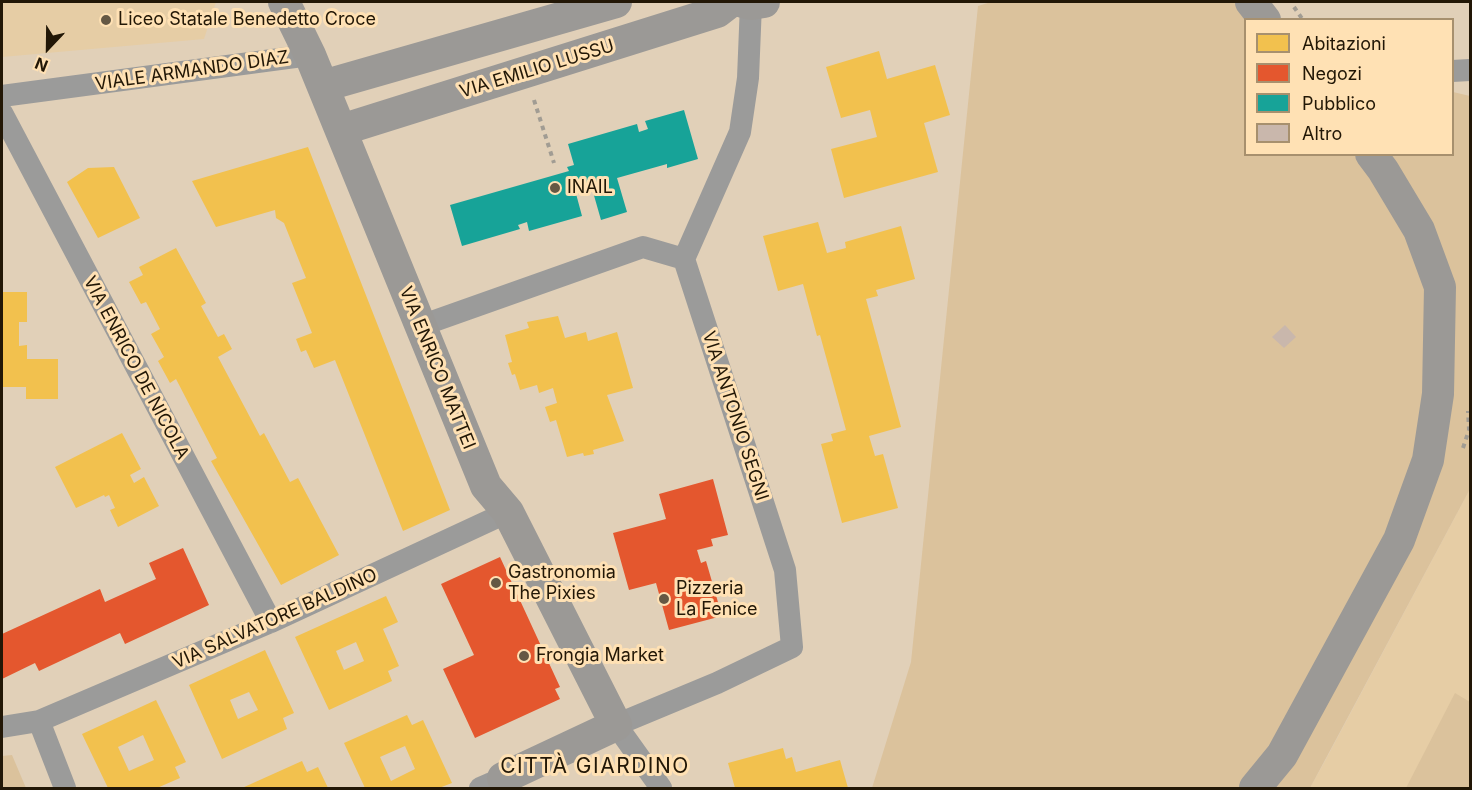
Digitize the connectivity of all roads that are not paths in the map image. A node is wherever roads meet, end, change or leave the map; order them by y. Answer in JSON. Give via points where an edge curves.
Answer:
{"nodes":[{"id":1,"x":284,"y":2,"type":"edge"},
{"id":2,"x":616,"y":2,"type":"edge"},
{"id":3,"x":747,"y":2,"type":"edge"},
{"id":4,"x":1251,"y":2,"type":"edge"},
{"id":5,"x":1263,"y":18,"type":"edge"},
{"id":6,"x":310,"y":55,"type":"junction"},
{"id":7,"x":1470,"y":70,"type":"edge"},
{"id":8,"x":1454,"y":71,"type":"edge"},
{"id":9,"x":323,"y":86,"type":"junction"},
{"id":10,"x":2,"y":96,"type":"edge"},
{"id":11,"x":2,"y":113,"type":"edge"},
{"id":12,"x":341,"y":130,"type":"junction"},
{"id":13,"x":1372,"y":156,"type":"edge"},
{"id":14,"x":684,"y":259,"type":"junction"},
{"id":15,"x":420,"y":326,"type":"junction"},
{"id":16,"x":508,"y":512,"type":"junction"},
{"id":17,"x":272,"y":622,"type":"junction"},
{"id":18,"x":39,"y":721,"type":"junction"},
{"id":19,"x":616,"y":725,"type":"junction"},
{"id":20,"x":2,"y":727,"type":"edge"},
{"id":21,"x":1282,"y":755,"type":"junction"},
{"id":22,"x":496,"y":785,"type":"edge"},
{"id":23,"x":65,"y":789,"type":"edge"},
{"id":24,"x":661,"y":789,"type":"edge"},
{"id":25,"x":1256,"y":789,"type":"edge"},
{"id":26,"x":1273,"y":789,"type":"edge"}],
"edges":[{"from":1,"to":6,"type":"street","name":"VIA ENRICO MATTEI"},
{"from":2,"to":9,"type":"street"},
{"from":3,"to":12,"type":"street","name":"VIA EMILIO LUSSU"},
{"from":3,"to":14,"type":"street","via":[[748,78],[741,132]]},
{"from":4,"to":5,"type":"street"},
{"from":6,"to":9,"type":"street","name":"VIA ENRICO MATTEI"},
{"from":6,"to":10,"type":"street","name":"VIALE ARMANDO DIAZ"},
{"from":7,"to":8,"type":"street"},
{"from":9,"to":12,"type":"street","name":"VIA ENRICO MATTEI"},
{"from":11,"to":17,"type":"street","name":"VIA ENRICO DE NICOLA"},
{"from":12,"to":15,"type":"street","name":"VIA ENRICO MATTEI"},
{"from":13,"to":21,"type":"street","via":[[1419,230],[1440,287],[1438,394],[1428,460],[1399,540]]},
{"from":14,"to":15,"type":"street","via":[[643,247]]},
{"from":14,"to":19,"type":"street","name":"VIA ANTONIO SEGNI","via":[[785,570],[792,647]]},
{"from":15,"to":16,"type":"street","name":"VIA ENRICO MATTEI","via":[[486,486]]},
{"from":16,"to":17,"type":"street","name":"VIA SALVATORE BALDINO"},
{"from":16,"to":19,"type":"street","name":"VIA ENRICO MATTEI"},
{"from":17,"to":18,"type":"street","name":"VIA SALVATORE BALDINO"},
{"from":18,"to":20,"type":"street","name":"VIA SALVATORE BALDINO"},
{"from":18,"to":23,"type":"street"},
{"from":19,"to":22,"type":"street"},
{"from":19,"to":24,"type":"street"},
{"from":21,"to":25,"type":"street"},
{"from":21,"to":26,"type":"street"}]}
